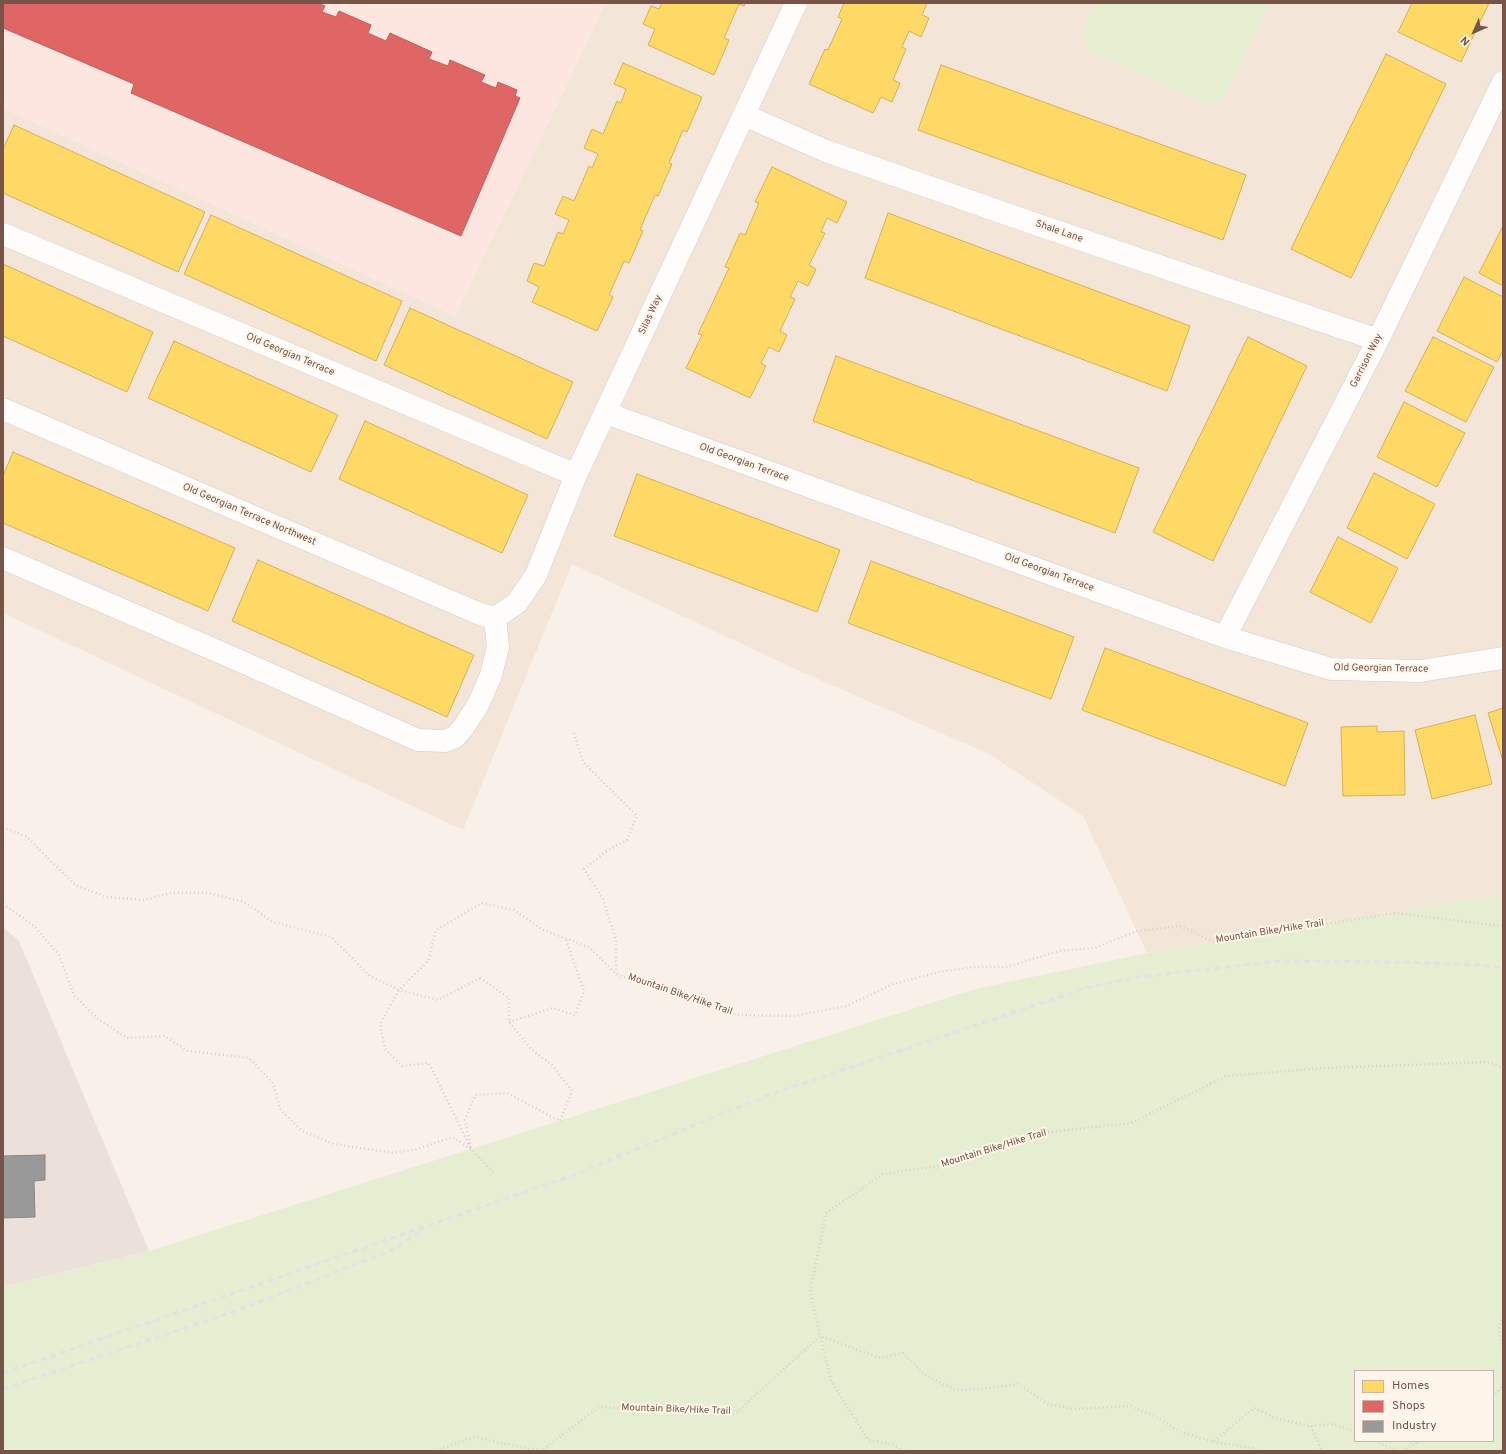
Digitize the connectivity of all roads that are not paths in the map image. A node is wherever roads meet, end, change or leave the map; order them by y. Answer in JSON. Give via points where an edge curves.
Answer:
{"nodes":[{"id":1,"x":796,"y":3,"type":"edge"},
{"id":2,"x":1503,"y":82,"type":"edge"},
{"id":3,"x":744,"y":115,"type":"junction"},
{"id":4,"x":3,"y":234,"type":"edge"},
{"id":5,"x":1378,"y":340,"type":"junction"},
{"id":6,"x":3,"y":409,"type":"edge"},
{"id":7,"x":606,"y":413,"type":"junction"},
{"id":8,"x":576,"y":475,"type":"junction"},
{"id":9,"x":3,"y":558,"type":"edge"},
{"id":10,"x":495,"y":618,"type":"junction"},
{"id":11,"x":1226,"y":637,"type":"junction"},
{"id":12,"x":1503,"y":658,"type":"edge"}],
"edges":[{"from":1,"to":3,"type":"street","name":"Silas Way"},
{"from":2,"to":5,"type":"street","name":"Garrison Way"},
{"from":3,"to":5,"type":"street","name":"Shale Lane","via":[[826,152]]},
{"from":3,"to":7,"type":"street","name":"Silas Way"},
{"from":4,"to":8,"type":"street","name":"Old Georgian Terrace"},
{"from":5,"to":11,"type":"street","name":"Garrison Way"},
{"from":6,"to":10,"type":"street","name":"Old Georgian Terrace Northwest","via":[[480,614]]},
{"from":7,"to":8,"type":"street","name":"Silas Way"},
{"from":7,"to":11,"type":"street","name":"Old Georgian Terrace"},
{"from":8,"to":10,"type":"street","name":"Silas Way","via":[[536,575],[517,603]]},
{"from":9,"to":10,"type":"street","via":[[418,740],[445,741],[455,737],[464,728],[478,705],[491,675],[498,647]]},
{"from":11,"to":12,"type":"street","name":"Old Georgian Terrace","via":[[1331,669],[1420,672]]}]}
